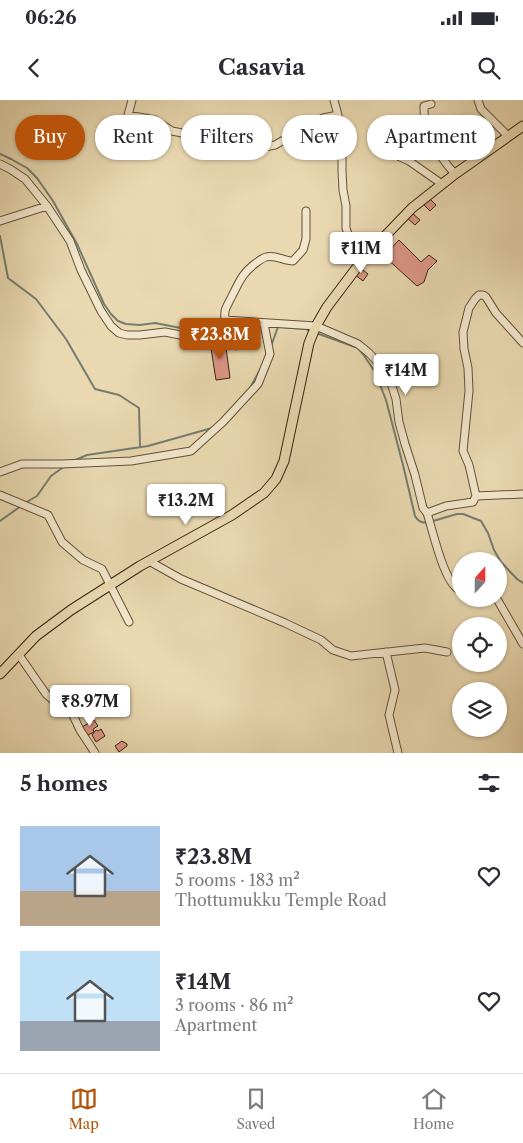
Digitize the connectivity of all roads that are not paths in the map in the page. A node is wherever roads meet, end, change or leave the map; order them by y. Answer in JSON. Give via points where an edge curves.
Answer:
{"nodes":[{"id":1,"x":132,"y":100,"type":"edge"},
{"id":2,"x":334,"y":100,"type":"edge"},
{"id":3,"x":478,"y":100,"type":"edge"},
{"id":4,"x":431,"y":104,"type":"dead end"},
{"id":5,"x":338,"y":115,"type":"edge"},
{"id":6,"x":523,"y":126,"type":"edge"},
{"id":7,"x":508,"y":136,"type":"junction"},
{"id":8,"x":282,"y":141,"type":"edge"},
{"id":9,"x":342,"y":160,"type":"edge"},
{"id":10,"x":407,"y":160,"type":"edge"},
{"id":11,"x":0,"y":164,"type":"edge"},
{"id":12,"x":455,"y":174,"type":"junction"},
{"id":13,"x":442,"y":184,"type":"junction"},
{"id":14,"x":47,"y":206,"type":"junction"},
{"id":15,"x":306,"y":211,"type":"dead end"},
{"id":16,"x":0,"y":221,"type":"edge"},
{"id":17,"x":364,"y":258,"type":"junction"},
{"id":18,"x":225,"y":320,"type":"junction"},
{"id":19,"x":264,"y":326,"type":"junction"},
{"id":20,"x":315,"y":327,"type":"junction"},
{"id":21,"x":523,"y":343,"type":"edge"},
{"id":22,"x":0,"y":472,"type":"edge"},
{"id":23,"x":523,"y":494,"type":"edge"},
{"id":24,"x":0,"y":495,"type":"edge"},
{"id":25,"x":476,"y":496,"type":"junction"},
{"id":26,"x":429,"y":518,"type":"junction"},
{"id":27,"x":149,"y":561,"type":"junction"},
{"id":28,"x":452,"y":581,"type":"edge"},
{"id":29,"x":110,"y":584,"type":"junction"},
{"id":30,"x":502,"y":608,"type":"edge"},
{"id":31,"x":129,"y":622,"type":"dead end"},
{"id":32,"x":523,"y":644,"type":"edge"},
{"id":33,"x":386,"y":652,"type":"junction"},
{"id":34,"x":447,"y":652,"type":"dead end"},
{"id":35,"x":19,"y":655,"type":"junction"},
{"id":36,"x":0,"y":674,"type":"edge"},
{"id":37,"x":95,"y":753,"type":"edge"},
{"id":38,"x":398,"y":753,"type":"edge"}],
"edges":[{"from":1,"to":8,"type":"street","via":[[128,115],[156,120],[172,131],[254,149]]},
{"from":2,"to":5,"type":"street"},
{"from":3,"to":7,"type":"street","via":[[481,108]]},
{"from":4,"to":12,"type":"street","via":[[424,106],[430,140]]},
{"from":6,"to":7,"type":"main road"},
{"from":7,"to":12,"type":"main road"},
{"from":9,"to":17,"type":"street","via":[[346,228]]},
{"from":10,"to":13,"type":"street"},
{"from":11,"to":14,"type":"street","via":[[25,179]]},
{"from":12,"to":13,"type":"main road"},
{"from":13,"to":17,"type":"main road","via":[[412,208]]},
{"from":14,"to":16,"type":"street"},
{"from":14,"to":18,"type":"street","via":[[70,242],[102,311],[119,333],[165,332],[200,336],[221,328]]},
{"from":15,"to":18,"type":"street","via":[[303,250],[293,261],[267,256],[248,268],[225,310]]},
{"from":17,"to":20,"type":"main road"},
{"from":18,"to":19,"type":"street"},
{"from":19,"to":20,"type":"street"},
{"from":19,"to":22,"type":"street","via":[[270,354],[258,384],[224,422],[191,451],[131,461],[22,464]]},
{"from":20,"to":26,"type":"street","via":[[358,344],[385,370],[396,399],[399,422],[423,508]]},
{"from":20,"to":27,"type":"main road","via":[[284,461],[276,479],[264,493],[232,514]]},
{"from":21,"to":25,"type":"street","via":[[483,295],[479,295],[468,308],[463,332],[469,391],[463,451]]},
{"from":23,"to":25,"type":"street"},
{"from":24,"to":29,"type":"street","via":[[48,515],[62,542],[83,560],[102,569]]},
{"from":25,"to":26,"type":"street","via":[[473,502],[446,506]]},
{"from":26,"to":28,"type":"street"},
{"from":27,"to":29,"type":"main road"},
{"from":27,"to":33,"type":"street","via":[[181,579],[321,640],[333,650],[351,656]]},
{"from":29,"to":31,"type":"street"},
{"from":29,"to":35,"type":"main road","via":[[36,636]]},
{"from":30,"to":32,"type":"street"},
{"from":33,"to":34,"type":"street","via":[[425,648]]},
{"from":33,"to":38,"type":"street","via":[[394,690],[389,715]]},
{"from":35,"to":36,"type":"main road"},
{"from":35,"to":37,"type":"street","via":[[46,694],[70,709]]}]}
